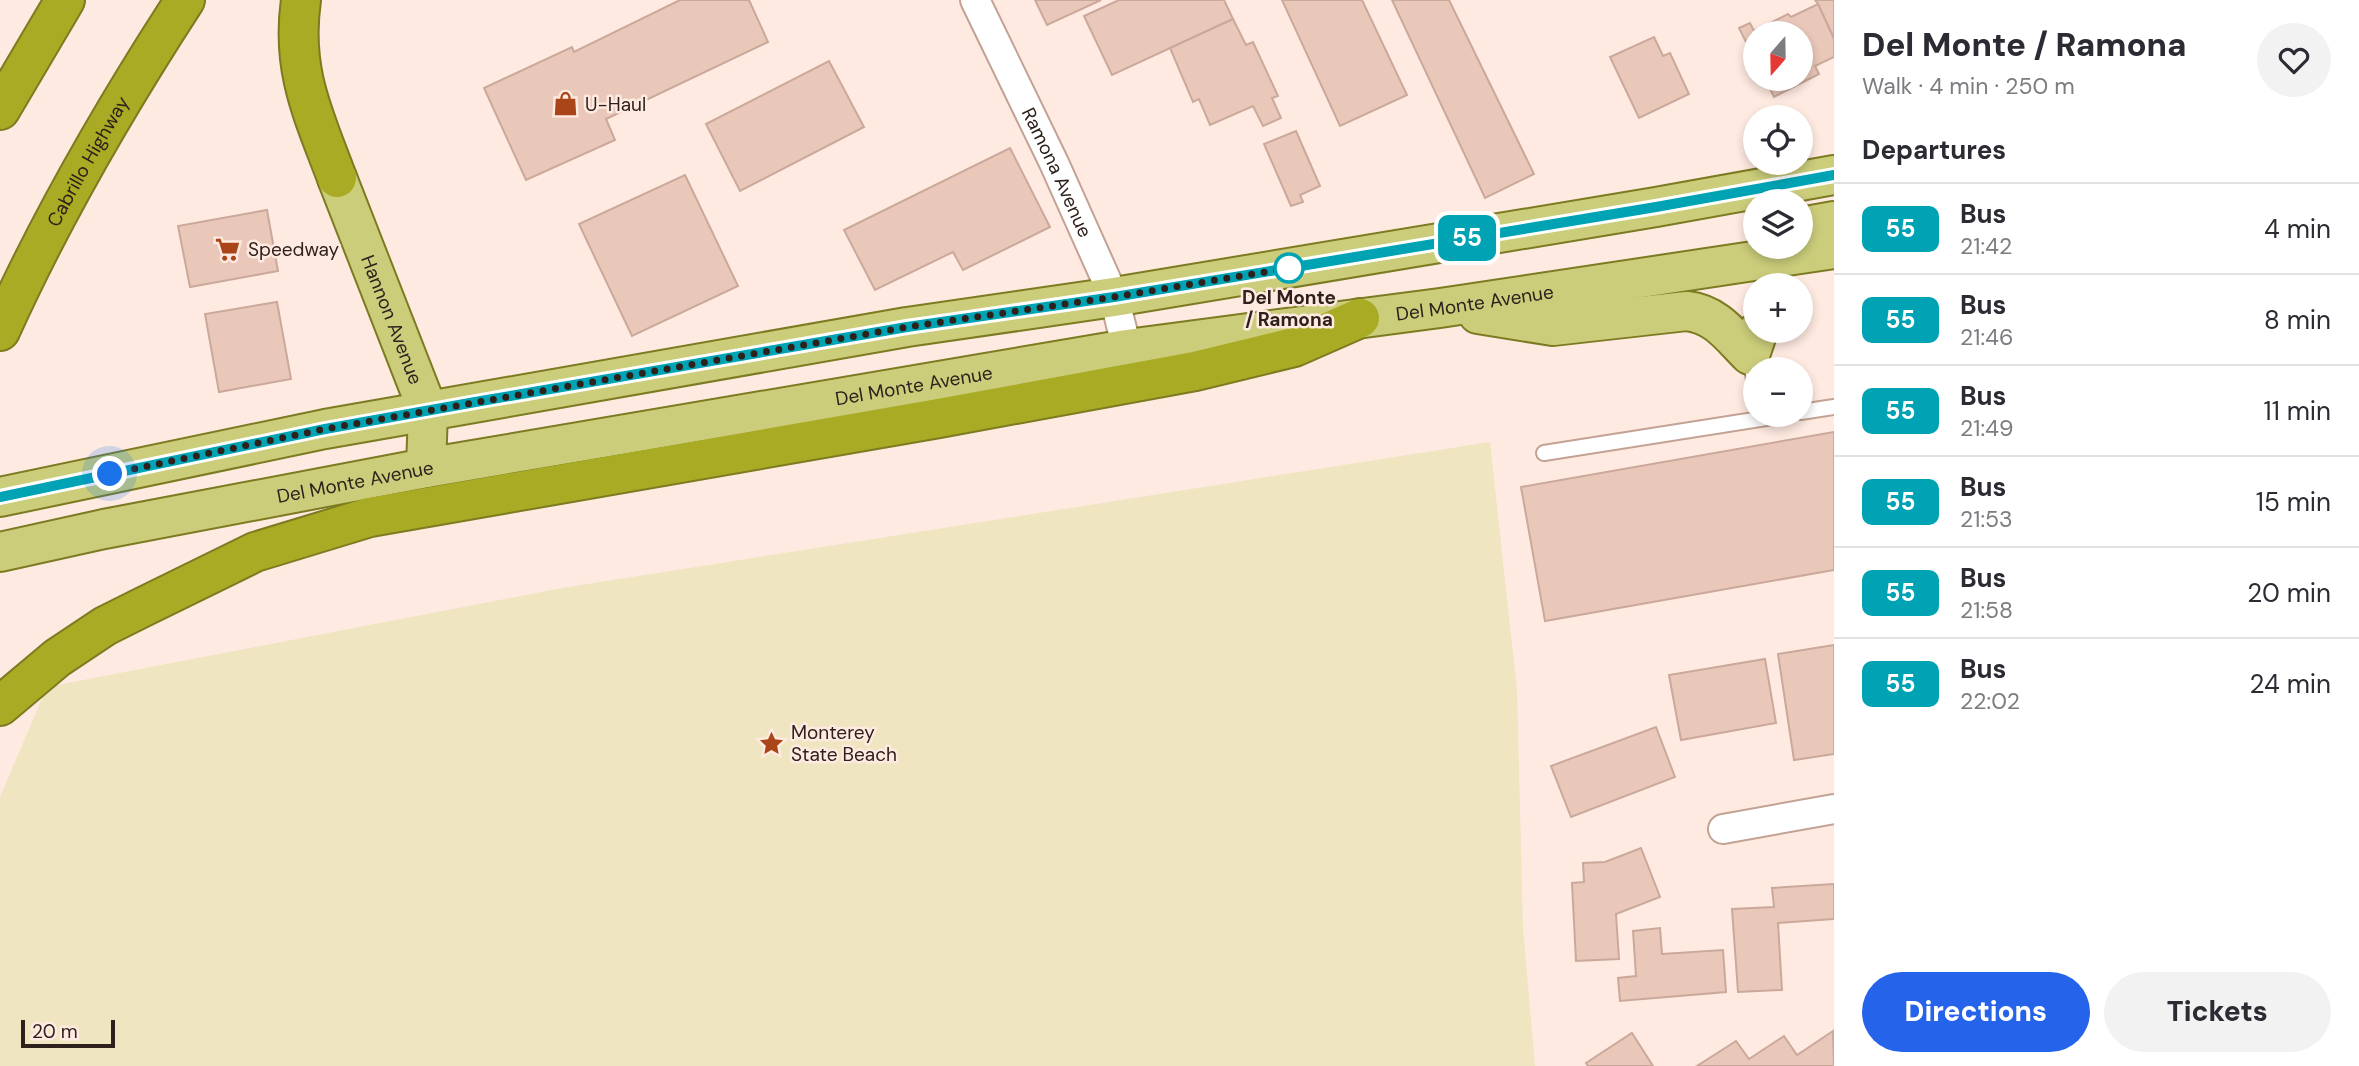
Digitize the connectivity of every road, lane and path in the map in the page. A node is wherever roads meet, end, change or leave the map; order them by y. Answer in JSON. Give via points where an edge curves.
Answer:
{"nodes":[{"id":1,"x":65,"y":0,"type":"edge"},
{"id":2,"x":185,"y":0,"type":"edge"},
{"id":3,"x":301,"y":0,"type":"edge"},
{"id":4,"x":975,"y":0,"type":"edge"},
{"id":5,"x":0,"y":110,"type":"edge"},
{"id":6,"x":1834,"y":175,"type":"edge"},
{"id":7,"x":337,"y":178,"type":"joint"},
{"id":8,"x":1821,"y":237,"type":"edge"},
{"id":9,"x":1743,"y":248,"type":"edge"},
{"id":10,"x":1707,"y":267,"type":"junction"},
{"id":11,"x":1789,"y":273,"type":"edge"},
{"id":12,"x":1114,"y":297,"type":"junction"},
{"id":13,"x":1440,"y":308,"type":"junction"},
{"id":14,"x":1360,"y":318,"type":"junction"},
{"id":15,"x":0,"y":331,"type":"edge"},
{"id":16,"x":1127,"y":349,"type":"junction"},
{"id":17,"x":1754,"y":357,"type":"edge"},
{"id":18,"x":1834,"y":407,"type":"edge"},
{"id":19,"x":1813,"y":410,"type":"edge"},
{"id":20,"x":428,"y":411,"type":"junction"},
{"id":21,"x":1743,"y":420,"type":"edge"},
{"id":22,"x":1544,"y":453,"type":"dead end"},
{"id":23,"x":426,"y":468,"type":"junction"},
{"id":24,"x":0,"y":497,"type":"edge"},
{"id":25,"x":0,"y":552,"type":"edge"},
{"id":26,"x":0,"y":706,"type":"edge"},
{"id":27,"x":1834,"y":809,"type":"edge"},
{"id":28,"x":1723,"y":828,"type":"dead end"}],
"edges":[{"from":1,"to":5,"type":"highway"},
{"from":2,"to":15,"type":"highway","name":"Cabrillo Highway","via":[[65,201]]},
{"from":3,"to":7,"type":"highway","via":[[297,32],[300,70]]},
{"from":4,"to":12,"type":"street","name":"Ramona Avenue"},
{"from":6,"to":12,"type":"main road"},
{"from":7,"to":20,"type":"main road","name":"Hannon Avenue"},
{"from":8,"to":10,"type":"main road","name":"Del Monte Avenue"},
{"from":8,"to":11,"type":"main road"},
{"from":9,"to":10,"type":"main road"},
{"from":10,"to":13,"type":"main road","name":"Del Monte Avenue"},
{"from":12,"to":16,"type":"street","name":"Ramona Avenue"},
{"from":12,"to":20,"type":"main road","via":[[907,327]]},
{"from":13,"to":14,"type":"main road","name":"Del Monte Avenue"},
{"from":13,"to":17,"type":"main road","via":[[1553,326],[1701,312]]},
{"from":14,"to":16,"type":"main road","name":"Del Monte Avenue"},
{"from":14,"to":26,"type":"highway","via":[[1294,347],[1195,371],[370,517],[243,558],[105,626],[57,658]]},
{"from":16,"to":23,"type":"main road","name":"Del Monte Avenue"},
{"from":18,"to":19,"type":"lane"},
{"from":20,"to":23,"type":"main road","name":"Hannon Avenue"},
{"from":20,"to":24,"type":"main road"},
{"from":21,"to":22,"type":"lane"},
{"from":23,"to":25,"type":"main road","name":"Del Monte Avenue"},
{"from":27,"to":28,"type":"street"}]}
